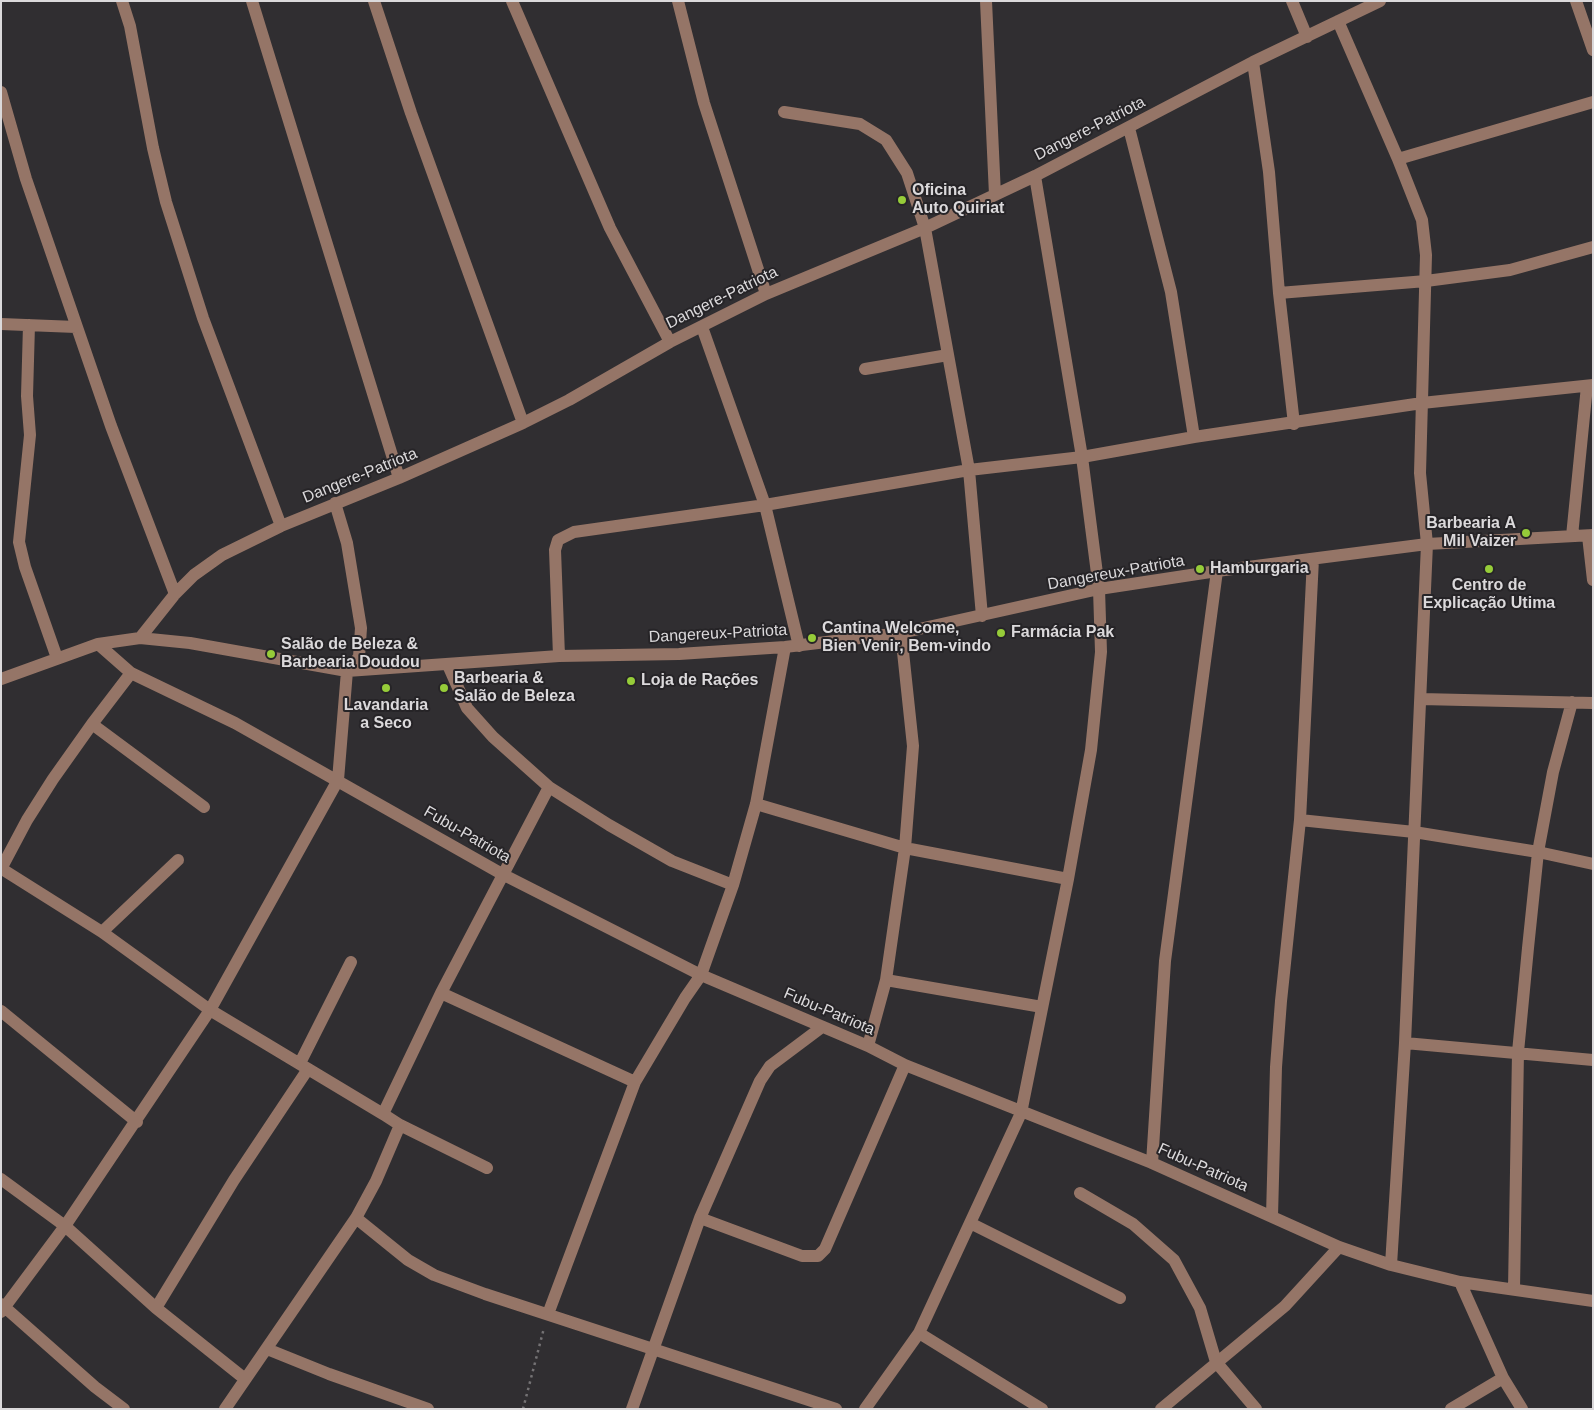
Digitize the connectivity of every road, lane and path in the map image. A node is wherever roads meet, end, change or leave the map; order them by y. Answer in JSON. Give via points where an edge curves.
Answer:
{"nodes":[{"id":1,"x":122,"y":1,"type":"edge"},
{"id":2,"x":252,"y":1,"type":"edge"},
{"id":3,"x":374,"y":1,"type":"edge"},
{"id":4,"x":512,"y":1,"type":"edge"},
{"id":5,"x":678,"y":1,"type":"edge"},
{"id":6,"x":986,"y":1,"type":"edge"},
{"id":7,"x":1292,"y":1,"type":"edge"},
{"id":8,"x":1380,"y":1,"type":"edge"},
{"id":9,"x":1576,"y":1,"type":"edge"},
{"id":10,"x":1338,"y":21,"type":"junction"},
{"id":11,"x":1307,"y":37,"type":"junction"},
{"id":12,"x":1593,"y":50,"type":"edge"},
{"id":13,"x":1253,"y":62,"type":"junction"},
{"id":14,"x":1,"y":92,"type":"edge"},
{"id":15,"x":1593,"y":102,"type":"edge"},
{"id":16,"x":784,"y":112,"type":"dead end"},
{"id":17,"x":1129,"y":128,"type":"junction"},
{"id":18,"x":1398,"y":159,"type":"junction"},
{"id":19,"x":1035,"y":176,"type":"junction"},
{"id":20,"x":995,"y":195,"type":"junction"},
{"id":21,"x":925,"y":228,"type":"junction"},
{"id":22,"x":1593,"y":247,"type":"edge"},
{"id":23,"x":1426,"y":281,"type":"junction"},
{"id":24,"x":1279,"y":293,"type":"junction"},
{"id":25,"x":766,"y":294,"type":"junction"},
{"id":26,"x":1,"y":324,"type":"edge"},
{"id":27,"x":29,"y":325,"type":"junction"},
{"id":28,"x":76,"y":327,"type":"junction"},
{"id":29,"x":702,"y":327,"type":"junction"},
{"id":30,"x":670,"y":342,"type":"junction"},
{"id":31,"x":948,"y":355,"type":"junction"},
{"id":32,"x":865,"y":369,"type":"dead end"},
{"id":33,"x":1590,"y":385,"type":"edge"},
{"id":34,"x":1422,"y":403,"type":"junction"},
{"id":35,"x":523,"y":424,"type":"junction"},
{"id":36,"x":1294,"y":424,"type":"junction"},
{"id":37,"x":1194,"y":437,"type":"junction"},
{"id":38,"x":1082,"y":457,"type":"junction"},
{"id":39,"x":968,"y":470,"type":"junction"},
{"id":40,"x":399,"y":478,"type":"junction"},
{"id":41,"x":335,"y":503,"type":"junction"},
{"id":42,"x":765,"y":504,"type":"junction"},
{"id":43,"x":281,"y":526,"type":"junction"},
{"id":44,"x":1591,"y":535,"type":"edge"},
{"id":45,"x":1572,"y":536,"type":"junction"},
{"id":46,"x":1427,"y":544,"type":"junction"},
{"id":47,"x":1313,"y":559,"type":"junction"},
{"id":48,"x":1217,"y":571,"type":"junction"},
{"id":49,"x":1593,"y":580,"type":"edge"},
{"id":50,"x":1099,"y":589,"type":"junction"},
{"id":51,"x":175,"y":594,"type":"junction"},
{"id":52,"x":982,"y":616,"type":"junction"},
{"id":53,"x":901,"y":633,"type":"junction"},
{"id":54,"x":140,"y":638,"type":"junction"},
{"id":55,"x":98,"y":644,"type":"junction"},
{"id":56,"x":799,"y":646,"type":"junction"},
{"id":57,"x":784,"y":647,"type":"junction"},
{"id":58,"x":558,"y":656,"type":"junction"},
{"id":59,"x":57,"y":658,"type":"junction"},
{"id":60,"x":448,"y":665,"type":"junction"},
{"id":61,"x":347,"y":671,"type":"junction"},
{"id":62,"x":131,"y":673,"type":"junction"},
{"id":63,"x":1,"y":679,"type":"edge"},
{"id":64,"x":1421,"y":699,"type":"junction"},
{"id":65,"x":1572,"y":702,"type":"junction"},
{"id":66,"x":1593,"y":703,"type":"edge"},
{"id":67,"x":92,"y":724,"type":"junction"},
{"id":68,"x":338,"y":780,"type":"junction"},
{"id":69,"x":549,"y":787,"type":"junction"},
{"id":70,"x":756,"y":804,"type":"junction"},
{"id":71,"x":204,"y":807,"type":"dead end"},
{"id":72,"x":1300,"y":820,"type":"junction"},
{"id":73,"x":1414,"y":832,"type":"junction"},
{"id":74,"x":905,"y":848,"type":"junction"},
{"id":75,"x":1538,"y":852,"type":"junction"},
{"id":76,"x":178,"y":860,"type":"dead end"},
{"id":77,"x":1593,"y":864,"type":"edge"},
{"id":78,"x":1,"y":869,"type":"edge"},
{"id":79,"x":502,"y":874,"type":"junction"},
{"id":80,"x":1068,"y":879,"type":"junction"},
{"id":81,"x":733,"y":885,"type":"junction"},
{"id":82,"x":102,"y":932,"type":"junction"},
{"id":83,"x":351,"y":962,"type":"dead end"},
{"id":84,"x":702,"y":975,"type":"junction"},
{"id":85,"x":886,"y":980,"type":"junction"},
{"id":86,"x":441,"y":993,"type":"junction"},
{"id":87,"x":1042,"y":1007,"type":"junction"},
{"id":88,"x":210,"y":1010,"type":"junction"},
{"id":89,"x":1,"y":1011,"type":"edge"},
{"id":90,"x":822,"y":1027,"type":"junction"},
{"id":91,"x":1405,"y":1043,"type":"junction"},
{"id":92,"x":868,"y":1046,"type":"junction"},
{"id":93,"x":1518,"y":1052,"type":"junction"},
{"id":94,"x":1593,"y":1060,"type":"edge"},
{"id":95,"x":905,"y":1065,"type":"junction"},
{"id":96,"x":304,"y":1066,"type":"junction"},
{"id":97,"x":635,"y":1082,"type":"junction"},
{"id":98,"x":1021,"y":1113,"type":"junction"},
{"id":99,"x":383,"y":1114,"type":"junction"},
{"id":100,"x":136,"y":1122,"type":"junction"},
{"id":101,"x":400,"y":1125,"type":"junction"},
{"id":102,"x":1152,"y":1164,"type":"junction"},
{"id":103,"x":487,"y":1168,"type":"dead end"},
{"id":104,"x":1,"y":1179,"type":"edge"},
{"id":105,"x":1080,"y":1193,"type":"dead end"},
{"id":106,"x":1272,"y":1216,"type":"junction"},
{"id":107,"x":356,"y":1218,"type":"junction"},
{"id":108,"x":700,"y":1218,"type":"junction"},
{"id":109,"x":970,"y":1223,"type":"junction"},
{"id":110,"x":65,"y":1226,"type":"junction"},
{"id":111,"x":1339,"y":1247,"type":"junction"},
{"id":112,"x":1391,"y":1265,"type":"junction"},
{"id":113,"x":1460,"y":1282,"type":"junction"},
{"id":114,"x":1514,"y":1289,"type":"junction"},
{"id":115,"x":1120,"y":1298,"type":"dead end"},
{"id":116,"x":1593,"y":1301,"type":"edge"},
{"id":117,"x":3,"y":1308,"type":"edge"},
{"id":118,"x":156,"y":1308,"type":"junction"},
{"id":119,"x":548,"y":1314,"type":"junction"},
{"id":120,"x":919,"y":1333,"type":"junction"},
{"id":121,"x":267,"y":1349,"type":"junction"},
{"id":122,"x":653,"y":1350,"type":"junction"},
{"id":123,"x":1216,"y":1362,"type":"junction"},
{"id":124,"x":1503,"y":1378,"type":"junction"},
{"id":125,"x":245,"y":1379,"type":"junction"},
{"id":126,"x":124,"y":1409,"type":"edge"},
{"id":127,"x":225,"y":1409,"type":"edge"},
{"id":128,"x":428,"y":1409,"type":"edge"},
{"id":129,"x":523,"y":1409,"type":"edge"},
{"id":130,"x":632,"y":1409,"type":"edge"},
{"id":131,"x":836,"y":1409,"type":"edge"},
{"id":132,"x":866,"y":1409,"type":"edge"},
{"id":133,"x":1042,"y":1409,"type":"edge"},
{"id":134,"x":1161,"y":1409,"type":"edge"},
{"id":135,"x":1256,"y":1409,"type":"edge"},
{"id":136,"x":1451,"y":1409,"type":"edge"},
{"id":137,"x":1522,"y":1409,"type":"edge"}],
"edges":[{"from":1,"to":43,"type":"street","via":[[166,202],[203,318]]},
{"from":2,"to":40,"type":"street"},
{"from":3,"to":35,"type":"street","via":[[410,114]]},
{"from":4,"to":30,"type":"street","via":[[610,228]]},
{"from":5,"to":25,"type":"street","via":[[704,103]]},
{"from":6,"to":20,"type":"street"},
{"from":7,"to":11,"type":"street"},
{"from":8,"to":10,"type":"street","name":"Dangere-Patriota"},
{"from":9,"to":12,"type":"street"},
{"from":10,"to":11,"type":"street","name":"Dangere-Patriota"},
{"from":10,"to":18,"type":"street"},
{"from":11,"to":13,"type":"street","name":"Dangere-Patriota"},
{"from":13,"to":17,"type":"street","name":"Dangere-Patriota"},
{"from":13,"to":24,"type":"street","via":[[1269,172]]},
{"from":14,"to":28,"type":"street","via":[[26,179]]},
{"from":15,"to":18,"type":"street"},
{"from":16,"to":21,"type":"street","via":[[860,124],[886,140],[907,173]]},
{"from":17,"to":19,"type":"street","name":"Dangere-Patriota"},
{"from":17,"to":37,"type":"street","via":[[1171,292]]},
{"from":18,"to":23,"type":"street","via":[[1422,220]]},
{"from":19,"to":20,"type":"street","name":"Dangere-Patriota"},
{"from":19,"to":38,"type":"street"},
{"from":20,"to":21,"type":"street","name":"Dangere-Patriota"},
{"from":21,"to":25,"type":"street","name":"Dangere-Patriota"},
{"from":21,"to":31,"type":"street"},
{"from":22,"to":23,"type":"street","via":[[1510,270]]},
{"from":23,"to":24,"type":"street"},
{"from":23,"to":34,"type":"street"},
{"from":24,"to":36,"type":"street"},
{"from":25,"to":29,"type":"street","name":"Dangere-Patriota"},
{"from":26,"to":27,"type":"street"},
{"from":27,"to":28,"type":"street"},
{"from":27,"to":59,"type":"street","via":[[27,396],[30,435],[20,542],[25,567]]},
{"from":28,"to":51,"type":"street","via":[[143,515]]},
{"from":29,"to":30,"type":"street","name":"Dangere-Patriota"},
{"from":29,"to":42,"type":"street"},
{"from":30,"to":35,"type":"street","name":"Dangere-Patriota"},
{"from":31,"to":32,"type":"street"},
{"from":31,"to":39,"type":"street"},
{"from":33,"to":34,"type":"street"},
{"from":33,"to":45,"type":"street"},
{"from":34,"to":36,"type":"street"},
{"from":34,"to":46,"type":"street","via":[[1421,488]]},
{"from":35,"to":40,"type":"street","name":"Dangere-Patriota"},
{"from":36,"to":37,"type":"street"},
{"from":37,"to":38,"type":"street"},
{"from":38,"to":39,"type":"street"},
{"from":38,"to":50,"type":"street"},
{"from":39,"to":42,"type":"street"},
{"from":39,"to":52,"type":"street"},
{"from":40,"to":41,"type":"street","name":"Dangere-Patriota"},
{"from":41,"to":43,"type":"street","name":"Dangere-Patriota"},
{"from":41,"to":61,"type":"street","via":[[347,544],[360,628],[359,657]]},
{"from":42,"to":56,"type":"street"},
{"from":42,"to":58,"type":"street","via":[[565,535],[558,540],[554,550]]},
{"from":43,"to":51,"type":"street","name":"Dangere-Patriota","via":[[222,556],[194,575]]},
{"from":44,"to":45,"type":"street","name":"Dangereux-Patriota"},
{"from":44,"to":49,"type":"street"},
{"from":45,"to":46,"type":"street","name":"Dangereux-Patriota"},
{"from":46,"to":47,"type":"street","name":"Dangereux-Patriota"},
{"from":46,"to":64,"type":"street"},
{"from":47,"to":48,"type":"street","name":"Dangereux-Patriota"},
{"from":47,"to":72,"type":"street"},
{"from":48,"to":50,"type":"street","name":"Dangereux-Patriota"},
{"from":48,"to":102,"type":"street","via":[[1165,961]]},
{"from":50,"to":52,"type":"street","name":"Dangereux-Patriota"},
{"from":50,"to":80,"type":"street","via":[[1101,652],[1092,735]]},
{"from":51,"to":54,"type":"street","name":"Dangere-Patriota"},
{"from":52,"to":53,"type":"street","name":"Dangereux-Patriota"},
{"from":53,"to":56,"type":"street","name":"Dangereux-Patriota"},
{"from":53,"to":74,"type":"street","via":[[913,746]]},
{"from":54,"to":55,"type":"street"},
{"from":54,"to":61,"type":"street","name":"Dangereux-Patriota","via":[[190,643]]},
{"from":55,"to":59,"type":"street"},
{"from":55,"to":62,"type":"street","name":"Fubu-Patriota"},
{"from":56,"to":57,"type":"street","name":"Dangereux-Patriota"},
{"from":57,"to":58,"type":"street","name":"Dangereux-Patriota","via":[[679,654]]},
{"from":57,"to":70,"type":"street"},
{"from":58,"to":60,"type":"street","name":"Dangereux-Patriota"},
{"from":59,"to":63,"type":"street"},
{"from":60,"to":61,"type":"street","name":"Dangereux-Patriota"},
{"from":60,"to":69,"type":"street","via":[[467,708],[493,737]]},
{"from":61,"to":68,"type":"street"},
{"from":62,"to":67,"type":"street"},
{"from":62,"to":68,"type":"street","name":"Fubu-Patriota","via":[[235,723]]},
{"from":64,"to":65,"type":"street"},
{"from":64,"to":73,"type":"street"},
{"from":65,"to":66,"type":"street"},
{"from":65,"to":75,"type":"street","via":[[1553,772]]},
{"from":67,"to":71,"type":"street"},
{"from":67,"to":78,"type":"street","via":[[27,820]]},
{"from":68,"to":79,"type":"street","name":"Fubu-Patriota"},
{"from":68,"to":88,"type":"street"},
{"from":69,"to":79,"type":"street"},
{"from":69,"to":81,"type":"street","via":[[672,861]]},
{"from":70,"to":74,"type":"street"},
{"from":70,"to":81,"type":"street"},
{"from":72,"to":73,"type":"street"},
{"from":72,"to":106,"type":"street","via":[[1276,1066]]},
{"from":73,"to":75,"type":"street"},
{"from":73,"to":91,"type":"street"},
{"from":74,"to":80,"type":"street"},
{"from":74,"to":85,"type":"street"},
{"from":75,"to":77,"type":"street"},
{"from":75,"to":93,"type":"street"},
{"from":76,"to":82,"type":"street"},
{"from":78,"to":82,"type":"street"},
{"from":79,"to":84,"type":"street","name":"Fubu-Patriota"},
{"from":79,"to":86,"type":"street"},
{"from":80,"to":87,"type":"street"},
{"from":81,"to":84,"type":"street"},
{"from":82,"to":88,"type":"street"},
{"from":83,"to":96,"type":"street"},
{"from":84,"to":90,"type":"street","name":"Fubu-Patriota"},
{"from":84,"to":97,"type":"street","via":[[684,998]]},
{"from":85,"to":87,"type":"street"},
{"from":85,"to":92,"type":"street"},
{"from":86,"to":97,"type":"street"},
{"from":86,"to":99,"type":"street"},
{"from":87,"to":98,"type":"street"},
{"from":88,"to":96,"type":"street"},
{"from":88,"to":100,"type":"street"},
{"from":89,"to":100,"type":"street"},
{"from":90,"to":92,"type":"street","name":"Fubu-Patriota"},
{"from":90,"to":108,"type":"street","via":[[770,1066],[760,1081]]},
{"from":91,"to":93,"type":"street"},
{"from":91,"to":112,"type":"street"},
{"from":92,"to":95,"type":"street","name":"Fubu-Patriota"},
{"from":93,"to":94,"type":"street"},
{"from":93,"to":114,"type":"street"},
{"from":95,"to":98,"type":"street","name":"Fubu-Patriota"},
{"from":95,"to":108,"type":"street","via":[[826,1249],[818,1256],[802,1256]]},
{"from":96,"to":99,"type":"street"},
{"from":96,"to":118,"type":"street"},
{"from":97,"to":119,"type":"street"},
{"from":98,"to":102,"type":"street","name":"Fubu-Patriota"},
{"from":98,"to":109,"type":"street"},
{"from":99,"to":101,"type":"street"},
{"from":100,"to":110,"type":"street"},
{"from":101,"to":103,"type":"street"},
{"from":101,"to":107,"type":"street","via":[[386,1163]]},
{"from":102,"to":106,"type":"street","name":"Fubu-Patriota"},
{"from":104,"to":110,"type":"street"},
{"from":105,"to":123,"type":"street","via":[[1133,1224],[1174,1260],[1200,1308]]},
{"from":106,"to":111,"type":"street","name":"Fubu-Patriota"},
{"from":107,"to":119,"type":"street","via":[[421,1269]]},
{"from":107,"to":121,"type":"street"},
{"from":108,"to":122,"type":"street"},
{"from":109,"to":115,"type":"street"},
{"from":109,"to":120,"type":"street"},
{"from":110,"to":117,"type":"street"},
{"from":110,"to":118,"type":"street"},
{"from":111,"to":112,"type":"street","name":"Fubu-Patriota"},
{"from":111,"to":123,"type":"street","via":[[1285,1306]]},
{"from":112,"to":113,"type":"street","name":"Fubu-Patriota"},
{"from":113,"to":114,"type":"street","name":"Fubu-Patriota"},
{"from":113,"to":124,"type":"street"},
{"from":114,"to":116,"type":"street","name":"Fubu-Patriota"},
{"from":117,"to":126,"type":"street"},
{"from":118,"to":125,"type":"street"},
{"from":119,"to":122,"type":"street"},
{"from":119,"to":129,"type":"path"},
{"from":120,"to":132,"type":"street"},
{"from":120,"to":133,"type":"street"},
{"from":121,"to":125,"type":"street"},
{"from":121,"to":128,"type":"street"},
{"from":122,"to":130,"type":"street"},
{"from":122,"to":131,"type":"street"},
{"from":123,"to":134,"type":"street"},
{"from":123,"to":135,"type":"street"},
{"from":124,"to":136,"type":"street"},
{"from":124,"to":137,"type":"street"},
{"from":125,"to":127,"type":"street"}]}
